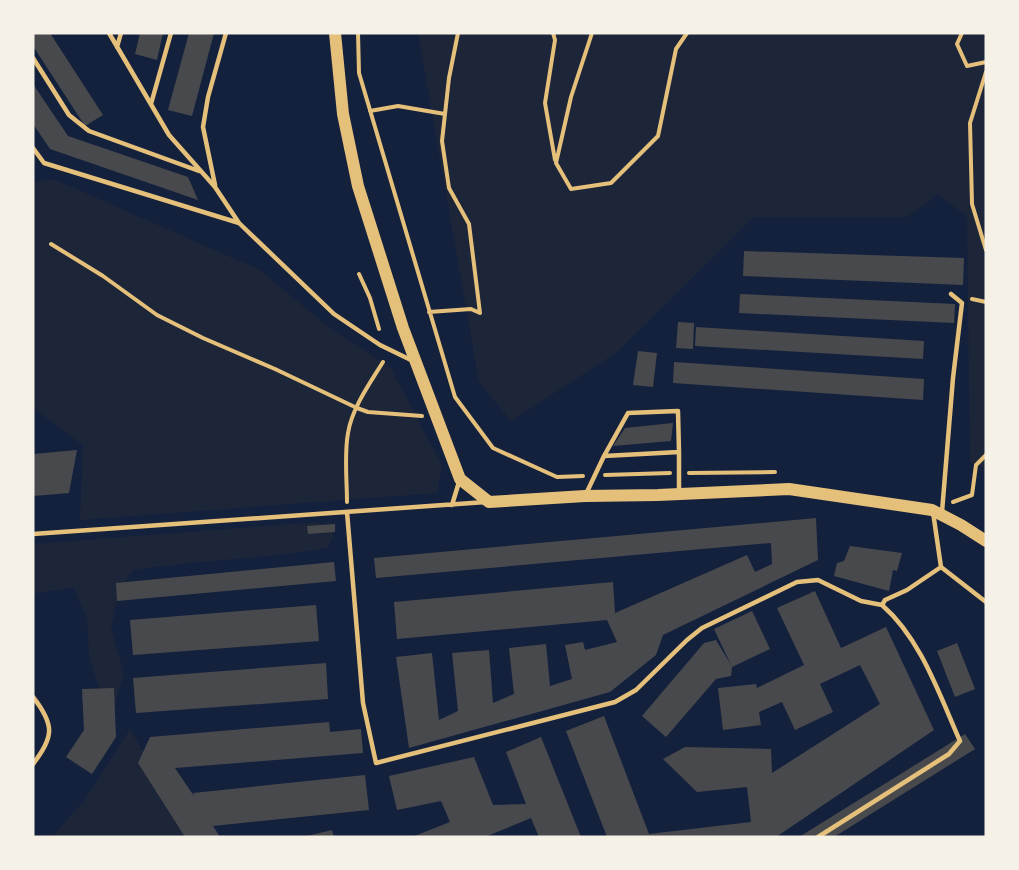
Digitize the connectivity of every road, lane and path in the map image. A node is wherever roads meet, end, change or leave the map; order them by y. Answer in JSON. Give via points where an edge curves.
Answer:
{"nodes":[{"id":1,"x":109,"y":33,"type":"edge"},
{"id":2,"x":121,"y":33,"type":"edge"},
{"id":3,"x":171,"y":33,"type":"edge"},
{"id":4,"x":226,"y":33,"type":"edge"},
{"id":5,"x":335,"y":33,"type":"edge"},
{"id":6,"x":358,"y":33,"type":"edge"},
{"id":7,"x":458,"y":33,"type":"edge"},
{"id":8,"x":553,"y":33,"type":"edge"},
{"id":9,"x":592,"y":33,"type":"edge"},
{"id":10,"x":687,"y":33,"type":"edge"},
{"id":11,"x":962,"y":33,"type":"edge"},
{"id":12,"x":117,"y":47,"type":"junction"},
{"id":13,"x":33,"y":58,"type":"edge"},
{"id":14,"x":986,"y":62,"type":"edge"},
{"id":15,"x":986,"y":72,"type":"edge"},
{"id":16,"x":151,"y":104,"type":"junction"},
{"id":17,"x":370,"y":111,"type":"junction"},
{"id":18,"x":445,"y":114,"type":"junction"},
{"id":19,"x":33,"y":148,"type":"edge"},
{"id":20,"x":556,"y":163,"type":"junction"},
{"id":21,"x":201,"y":172,"type":"junction"},
{"id":22,"x":215,"y":187,"type":"junction"},
{"id":23,"x":239,"y":223,"type":"junction"},
{"id":24,"x":51,"y":244,"type":"dead end"},
{"id":25,"x":986,"y":250,"type":"edge"},
{"id":26,"x":359,"y":274,"type":"dead end"},
{"id":27,"x":951,"y":294,"type":"dead end"},
{"id":28,"x":429,"y":312,"type":"junction"},
{"id":29,"x":378,"y":328,"type":"dead end"},
{"id":30,"x":383,"y":362,"type":"dead end"},
{"id":31,"x":415,"y":362,"type":"junction"},
{"id":32,"x":357,"y":408,"type":"junction"},
{"id":33,"x":434,"y":412,"type":"junction"},
{"id":34,"x":679,"y":452,"type":"junction"},
{"id":35,"x":986,"y":455,"type":"edge"},
{"id":36,"x":604,"y":456,"type":"junction"},
{"id":37,"x":779,"y":472,"type":"dead end"},
{"id":38,"x":679,"y":473,"type":"junction"},
{"id":39,"x":595,"y":475,"type":"junction"},
{"id":40,"x":460,"y":479,"type":"junction"},
{"id":41,"x":679,"y":494,"type":"junction"},
{"id":42,"x":585,"y":496,"type":"junction"},
{"id":43,"x":943,"y":499,"type":"junction"},
{"id":44,"x":489,"y":502,"type":"junction"},
{"id":45,"x":452,"y":505,"type":"junction"},
{"id":46,"x":347,"y":512,"type":"junction"},
{"id":47,"x":937,"y":512,"type":"junction"},
{"id":48,"x":33,"y":534,"type":"edge"},
{"id":49,"x":986,"y":541,"type":"edge"},
{"id":50,"x":941,"y":567,"type":"junction"},
{"id":51,"x":986,"y":602,"type":"edge"},
{"id":52,"x":882,"y":605,"type":"junction"},
{"id":53,"x":33,"y":697,"type":"edge"},
{"id":54,"x":33,"y":764,"type":"edge"},
{"id":55,"x":818,"y":837,"type":"edge"}],
"edges":[{"from":1,"to":12,"type":"lane"},
{"from":2,"to":12,"type":"lane"},
{"from":3,"to":16,"type":"lane"},
{"from":4,"to":22,"type":"lane","via":[[203,127]]},
{"from":5,"to":31,"type":"main road","via":[[343,114],[358,186]]},
{"from":6,"to":17,"type":"path","via":[[359,73]]},
{"from":7,"to":18,"type":"path"},
{"from":8,"to":20,"type":"path","via":[[545,103]]},
{"from":9,"to":20,"type":"path","via":[[571,97]]},
{"from":10,"to":20,"type":"path","via":[[676,49],[658,136],[612,183],[571,189]]},
{"from":11,"to":14,"type":"path","via":[[957,44],[967,66]]},
{"from":12,"to":16,"type":"lane"},
{"from":13,"to":21,"type":"lane","via":[[69,115],[89,131]]},
{"from":15,"to":25,"type":"path","via":[[970,123],[972,204]]},
{"from":16,"to":21,"type":"lane","via":[[169,135]]},
{"from":17,"to":18,"type":"path","via":[[398,106]]},
{"from":17,"to":28,"type":"path"},
{"from":18,"to":28,"type":"path","via":[[442,141],[449,188],[469,224],[480,313],[471,309]]},
{"from":19,"to":23,"type":"lane","via":[[44,163]]},
{"from":21,"to":22,"type":"lane"},
{"from":22,"to":23,"type":"lane"},
{"from":23,"to":31,"type":"lane","via":[[334,314],[380,345]]},
{"from":24,"to":32,"type":"path","via":[[157,315]]},
{"from":26,"to":29,"type":"path"},
{"from":27,"to":43,"type":"lane","via":[[962,303]]},
{"from":28,"to":39,"type":"path","via":[[455,397],[493,448],[557,477]]},
{"from":30,"to":32,"type":"path"},
{"from":31,"to":33,"type":"main road"},
{"from":32,"to":33,"type":"path","via":[[424,416]]},
{"from":32,"to":46,"type":"path","via":[[348,431]]},
{"from":33,"to":40,"type":"main road"},
{"from":34,"to":36,"type":"lane"},
{"from":34,"to":36,"type":"lane","via":[[678,411],[628,413]]},
{"from":34,"to":38,"type":"lane"},
{"from":35,"to":43,"type":"path","via":[[975,465],[972,495],[949,504]]},
{"from":36,"to":39,"type":"lane"},
{"from":37,"to":38,"type":"path"},
{"from":38,"to":39,"type":"path"},
{"from":38,"to":41,"type":"lane"},
{"from":39,"to":42,"type":"lane"},
{"from":40,"to":44,"type":"main road"},
{"from":40,"to":45,"type":"lane"},
{"from":41,"to":42,"type":"main road"},
{"from":41,"to":47,"type":"main road","via":[[789,489]]},
{"from":42,"to":44,"type":"main road"},
{"from":43,"to":47,"type":"lane"},
{"from":44,"to":45,"type":"lane"},
{"from":45,"to":46,"type":"lane"},
{"from":46,"to":48,"type":"lane"},
{"from":46,"to":52,"type":"lane","via":[[363,703],[376,763],[615,702],[636,690],[702,628],[797,582],[818,580],[861,601]]},
{"from":47,"to":49,"type":"main road"},
{"from":47,"to":50,"type":"lane"},
{"from":50,"to":51,"type":"lane"},
{"from":50,"to":52,"type":"lane"},
{"from":52,"to":55,"type":"lane","via":[[897,618],[917,648],[960,741],[949,754]]},
{"from":53,"to":54,"type":"lane","via":[[44,711],[50,732]]}]}
